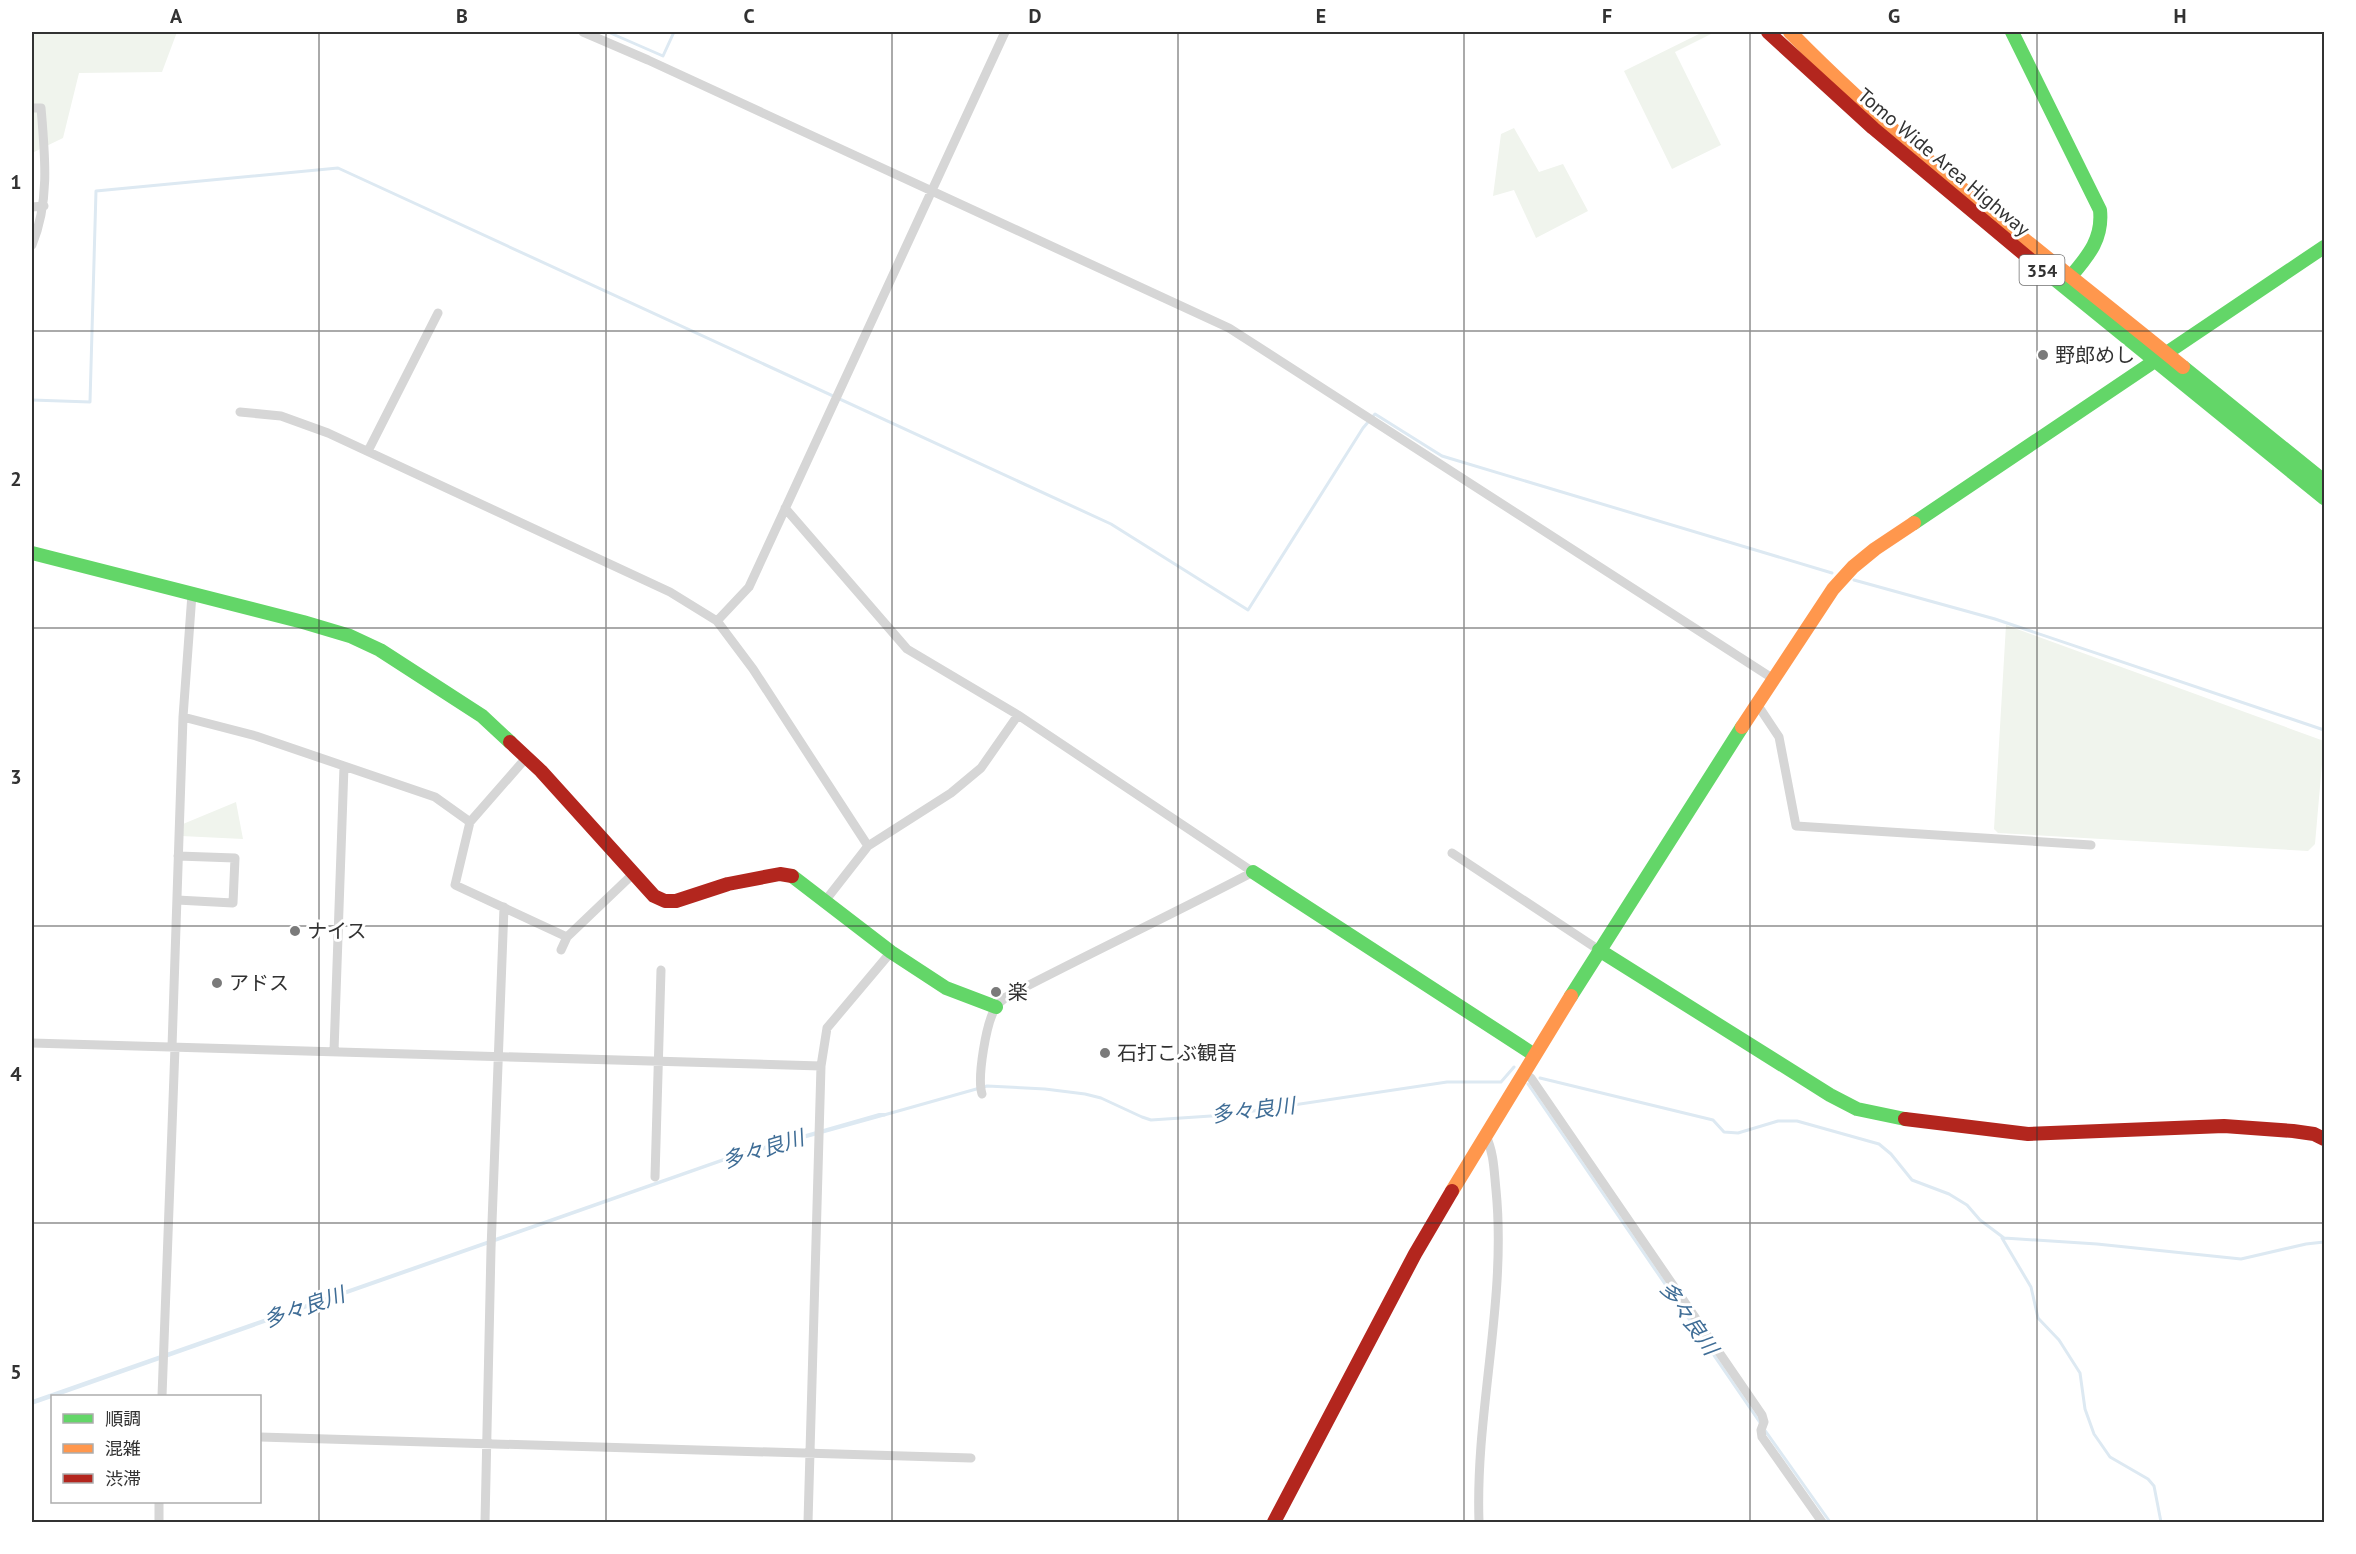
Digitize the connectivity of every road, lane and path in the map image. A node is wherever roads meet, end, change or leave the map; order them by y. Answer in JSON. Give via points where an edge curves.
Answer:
{"nodes":[{"id":1,"x":583,"y":32,"type":"edge"},
{"id":2,"x":1005,"y":32,"type":"edge"},
{"id":3,"x":1768,"y":32,"type":"edge"},
{"id":4,"x":1790,"y":32,"type":"edge"},
{"id":5,"x":2012,"y":32,"type":"edge"},
{"id":6,"x":32,"y":108,"type":"edge"},
{"id":7,"x":932,"y":191,"type":"junction"},
{"id":8,"x":44,"y":206,"type":"junction"},
{"id":9,"x":32,"y":207,"type":"edge"},
{"id":10,"x":32,"y":245,"type":"edge"},
{"id":11,"x":2325,"y":247,"type":"edge"},
{"id":12,"x":2073,"y":275,"type":"junction"},
{"id":13,"x":438,"y":313,"type":"dead end"},
{"id":14,"x":2168,"y":353,"type":"junction"},
{"id":15,"x":2155,"y":362,"type":"junction"},
{"id":16,"x":240,"y":412,"type":"dead end"},
{"id":17,"x":368,"y":451,"type":"junction"},
{"id":18,"x":2325,"y":481,"type":"edge"},
{"id":19,"x":2325,"y":498,"type":"edge"},
{"id":20,"x":785,"y":508,"type":"junction"},
{"id":21,"x":32,"y":554,"type":"edge"},
{"id":22,"x":192,"y":594,"type":"junction"},
{"id":23,"x":717,"y":621,"type":"junction"},
{"id":24,"x":1772,"y":678,"type":"junction"},
{"id":25,"x":1755,"y":705,"type":"junction"},
{"id":26,"x":1018,"y":715,"type":"junction"},
{"id":27,"x":183,"y":717,"type":"junction"},
{"id":28,"x":526,"y":758,"type":"junction"},
{"id":29,"x":344,"y":766,"type":"junction"},
{"id":30,"x":470,"y":822,"type":"junction"},
{"id":31,"x":2091,"y":845,"type":"dead end"},
{"id":32,"x":868,"y":846,"type":"junction"},
{"id":33,"x":1452,"y":853,"type":"dead end"},
{"id":34,"x":178,"y":856,"type":"junction"},
{"id":35,"x":1253,"y":873,"type":"junction"},
{"id":36,"x":633,"y":874,"type":"junction"},
{"id":37,"x":177,"y":900,"type":"junction"},
{"id":38,"x":825,"y":901,"type":"junction"},
{"id":39,"x":504,"y":907,"type":"junction"},
{"id":40,"x":567,"y":937,"type":"junction"},
{"id":41,"x":561,"y":950,"type":"dead end"},
{"id":42,"x":1599,"y":950,"type":"junction"},
{"id":43,"x":891,"y":952,"type":"junction"},
{"id":44,"x":661,"y":970,"type":"dead end"},
{"id":45,"x":996,"y":1007,"type":"junction"},
{"id":46,"x":32,"y":1043,"type":"edge"},
{"id":47,"x":174,"y":1047,"type":"junction"},
{"id":48,"x":334,"y":1051,"type":"junction"},
{"id":49,"x":1533,"y":1054,"type":"junction"},
{"id":50,"x":499,"y":1056,"type":"junction"},
{"id":51,"x":660,"y":1061,"type":"junction"},
{"id":52,"x":821,"y":1066,"type":"junction"},
{"id":53,"x":1523,"y":1072,"type":"junction"},
{"id":54,"x":982,"y":1094,"type":"dead end"},
{"id":55,"x":1486,"y":1136,"type":"junction"},
{"id":56,"x":2325,"y":1138,"type":"edge"},
{"id":57,"x":655,"y":1177,"type":"dead end"},
{"id":58,"x":162,"y":1395,"type":"edge"},
{"id":59,"x":261,"y":1437,"type":"edge"},
{"id":60,"x":488,"y":1444,"type":"junction"},
{"id":61,"x":809,"y":1455,"type":"junction"},
{"id":62,"x":971,"y":1458,"type":"dead end"},
{"id":63,"x":159,"y":1503,"type":"edge"},
{"id":64,"x":159,"y":1522,"type":"edge"},
{"id":65,"x":485,"y":1522,"type":"edge"},
{"id":66,"x":808,"y":1522,"type":"edge"},
{"id":67,"x":1274,"y":1522,"type":"edge"},
{"id":68,"x":1479,"y":1522,"type":"edge"},
{"id":69,"x":1822,"y":1522,"type":"edge"}],
"edges":[{"from":1,"to":7,"type":"street"},
{"from":2,"to":7,"type":"street"},
{"from":3,"to":15,"type":"main road","name":"Tomo Wide Area Highway","number":"354","via":[[1845,105]]},
{"from":4,"to":12,"type":"main road","name":"Tomo Wide Area Highway","number":"354","via":[[1918,151]]},
{"from":5,"to":12,"type":"main road","via":[[2100,210],[2099,239]]},
{"from":6,"to":8,"type":"street","via":[[41,108],[46,158]]},
{"from":7,"to":20,"type":"street"},
{"from":7,"to":24,"type":"street","via":[[1228,328]]},
{"from":8,"to":9,"type":"street"},
{"from":8,"to":10,"type":"street"},
{"from":11,"to":14,"type":"main road"},
{"from":12,"to":14,"type":"main road","name":"Tomo Wide Area Highway","number":"354"},
{"from":13,"to":17,"type":"street"},
{"from":14,"to":15,"type":"main road"},
{"from":14,"to":18,"type":"main road","name":"Tomo Wide Area Highway","number":"354"},
{"from":15,"to":19,"type":"main road","name":"Tomo Wide Area Highway","number":"354"},
{"from":15,"to":24,"type":"main road","via":[[1863,558],[1826,598]]},
{"from":16,"to":17,"type":"street","via":[[281,416]]},
{"from":17,"to":23,"type":"street","via":[[670,592]]},
{"from":20,"to":23,"type":"street","via":[[749,587]]},
{"from":20,"to":26,"type":"street","via":[[907,649]]},
{"from":21,"to":22,"type":"main road"},
{"from":22,"to":27,"type":"street"},
{"from":22,"to":28,"type":"main road","via":[[350,636],[380,650],[482,716]]},
{"from":23,"to":32,"type":"street","via":[[753,669]]},
{"from":24,"to":25,"type":"main road"},
{"from":25,"to":31,"type":"street","via":[[1779,737],[1796,826]]},
{"from":25,"to":42,"type":"main road"},
{"from":26,"to":32,"type":"street","via":[[981,768],[951,793]]},
{"from":26,"to":35,"type":"street"},
{"from":27,"to":29,"type":"street","via":[[256,736]]},
{"from":27,"to":34,"type":"street"},
{"from":28,"to":30,"type":"street"},
{"from":28,"to":36,"type":"main road"},
{"from":29,"to":30,"type":"street","via":[[435,797]]},
{"from":29,"to":48,"type":"street"},
{"from":30,"to":39,"type":"street","via":[[455,885]]},
{"from":32,"to":38,"type":"street"},
{"from":33,"to":42,"type":"street"},
{"from":34,"to":37,"type":"street"},
{"from":34,"to":37,"type":"street","via":[[235,858],[233,903]]},
{"from":35,"to":45,"type":"street","via":[[1006,997]]},
{"from":35,"to":49,"type":"main road"},
{"from":36,"to":38,"type":"main road","via":[[654,896],[665,901],[676,902],[728,884],[780,874],[791,875]]},
{"from":36,"to":40,"type":"street"},
{"from":37,"to":47,"type":"street"},
{"from":38,"to":43,"type":"main road"},
{"from":39,"to":40,"type":"street"},
{"from":39,"to":50,"type":"street"},
{"from":40,"to":41,"type":"street"},
{"from":42,"to":49,"type":"main road"},
{"from":42,"to":56,"type":"main road","via":[[1857,1109],[1920,1122],[2028,1134],[2224,1126],[2293,1131]]},
{"from":43,"to":45,"type":"main road","via":[[946,988]]},
{"from":43,"to":52,"type":"street","via":[[827,1028]]},
{"from":44,"to":51,"type":"street"},
{"from":45,"to":54,"type":"street","via":[[979,1083]]},
{"from":46,"to":47,"type":"street"},
{"from":47,"to":48,"type":"street"},
{"from":47,"to":58,"type":"street"},
{"from":48,"to":50,"type":"street"},
{"from":49,"to":53,"type":"main road"},
{"from":50,"to":51,"type":"street"},
{"from":50,"to":60,"type":"street"},
{"from":51,"to":52,"type":"street"},
{"from":51,"to":57,"type":"street"},
{"from":52,"to":61,"type":"street"},
{"from":53,"to":55,"type":"main road"},
{"from":53,"to":69,"type":"street","via":[[1531,1078],[1762,1415],[1762,1437]]},
{"from":55,"to":67,"type":"main road","via":[[1415,1254]]},
{"from":55,"to":68,"type":"street","via":[[1492,1153],[1498,1209],[1498,1266],[1478,1482]]},
{"from":59,"to":60,"type":"street"},
{"from":60,"to":61,"type":"street"},
{"from":60,"to":65,"type":"street"},
{"from":61,"to":62,"type":"street"},
{"from":61,"to":66,"type":"street"},
{"from":63,"to":64,"type":"street"}]}
